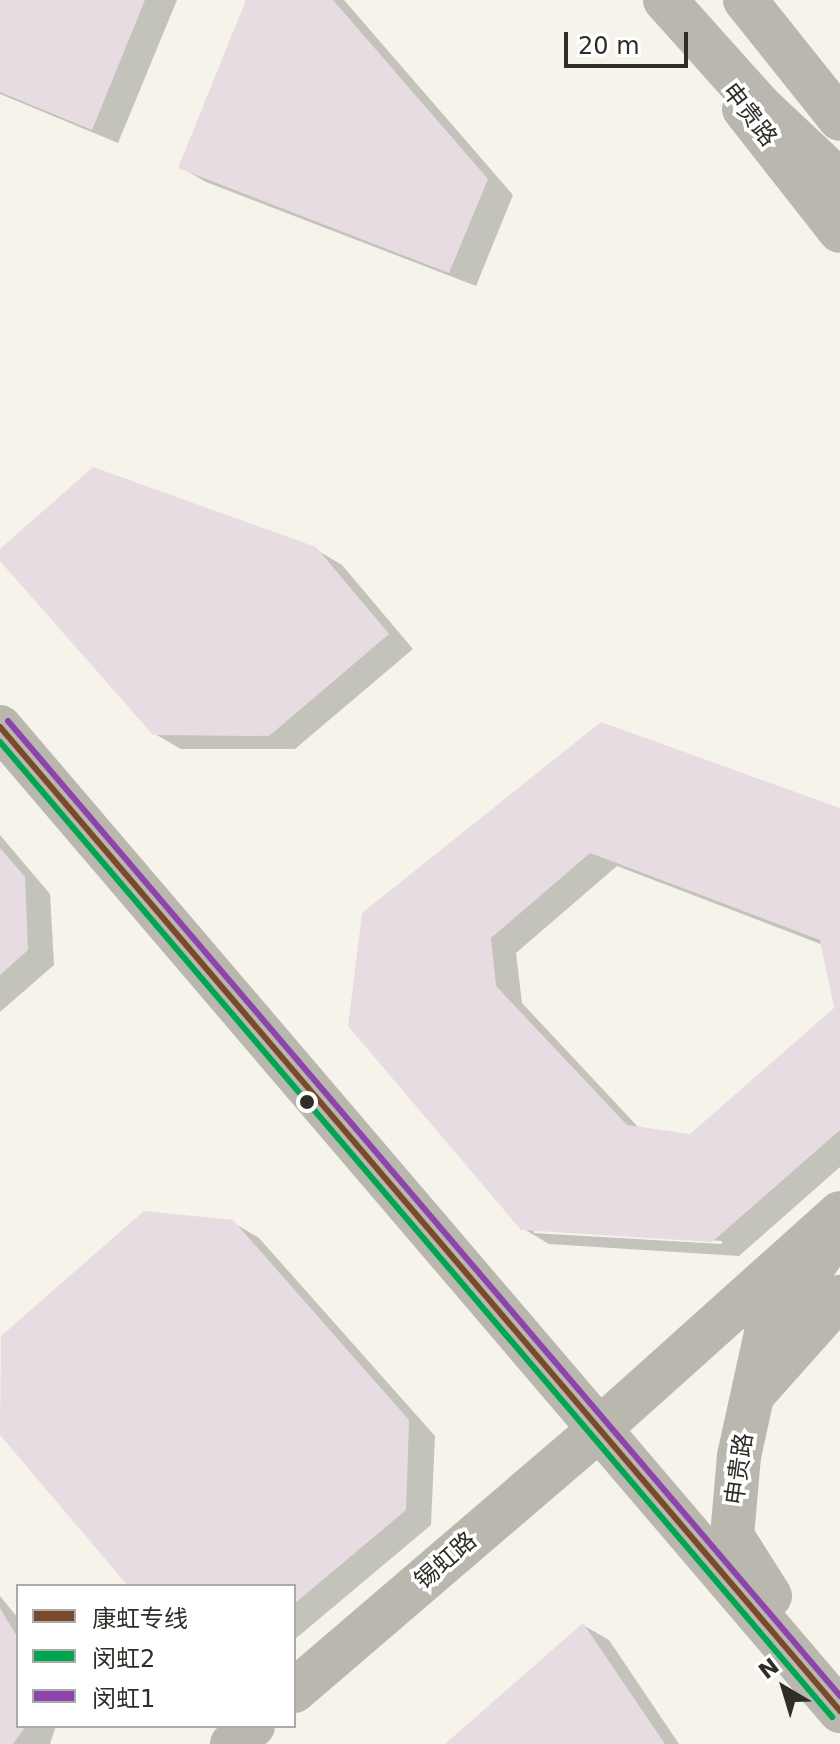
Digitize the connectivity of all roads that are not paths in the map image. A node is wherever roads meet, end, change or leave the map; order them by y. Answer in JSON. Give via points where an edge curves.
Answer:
{"nodes":[{"id":1,"x":659,"y":0,"type":"edge"},
{"id":2,"x":665,"y":0,"type":"edge"},
{"id":3,"x":736,"y":0,"type":"edge"},
{"id":4,"x":745,"y":0,"type":"edge"},
{"id":5,"x":840,"y":104,"type":"edge"},
{"id":6,"x":840,"y":119,"type":"edge"},
{"id":7,"x":840,"y":181,"type":"edge"},
{"id":8,"x":840,"y":231,"type":"edge"},
{"id":9,"x":0,"y":727,"type":"edge"},
{"id":10,"x":840,"y":1213,"type":"edge"},
{"id":11,"x":840,"y":1229,"type":"edge"},
{"id":12,"x":840,"y":1297,"type":"edge"},
{"id":13,"x":752,"y":1395,"type":"junction"},
{"id":14,"x":597,"y":1431,"type":"junction"},
{"id":15,"x":296,"y":1689,"type":"edge"},
{"id":16,"x":840,"y":1704,"type":"edge"},
{"id":17,"x":840,"y":1711,"type":"edge"},
{"id":18,"x":251,"y":1728,"type":"edge"},
{"id":19,"x":232,"y":1744,"type":"edge"}],
"edges":[{"from":1,"to":8,"type":"main road","name":"申贵路"},
{"from":2,"to":7,"type":"main road","via":[[760,106]]},
{"from":3,"to":5,"type":"main road"},
{"from":4,"to":6,"type":"main road","bridge":true},
{"from":9,"to":14,"type":"main road"},
{"from":10,"to":14,"type":"main road"},
{"from":11,"to":13,"type":"main road","name":"申贵路","via":[[766,1333]]},
{"from":12,"to":13,"type":"main road"},
{"from":13,"to":16,"type":"main road","name":"申贵路","via":[[739,1456],[732,1536]]},
{"from":14,"to":15,"type":"main road","name":"锡虹路"},
{"from":14,"to":17,"type":"main road"},
{"from":18,"to":19,"type":"main road"}]}
